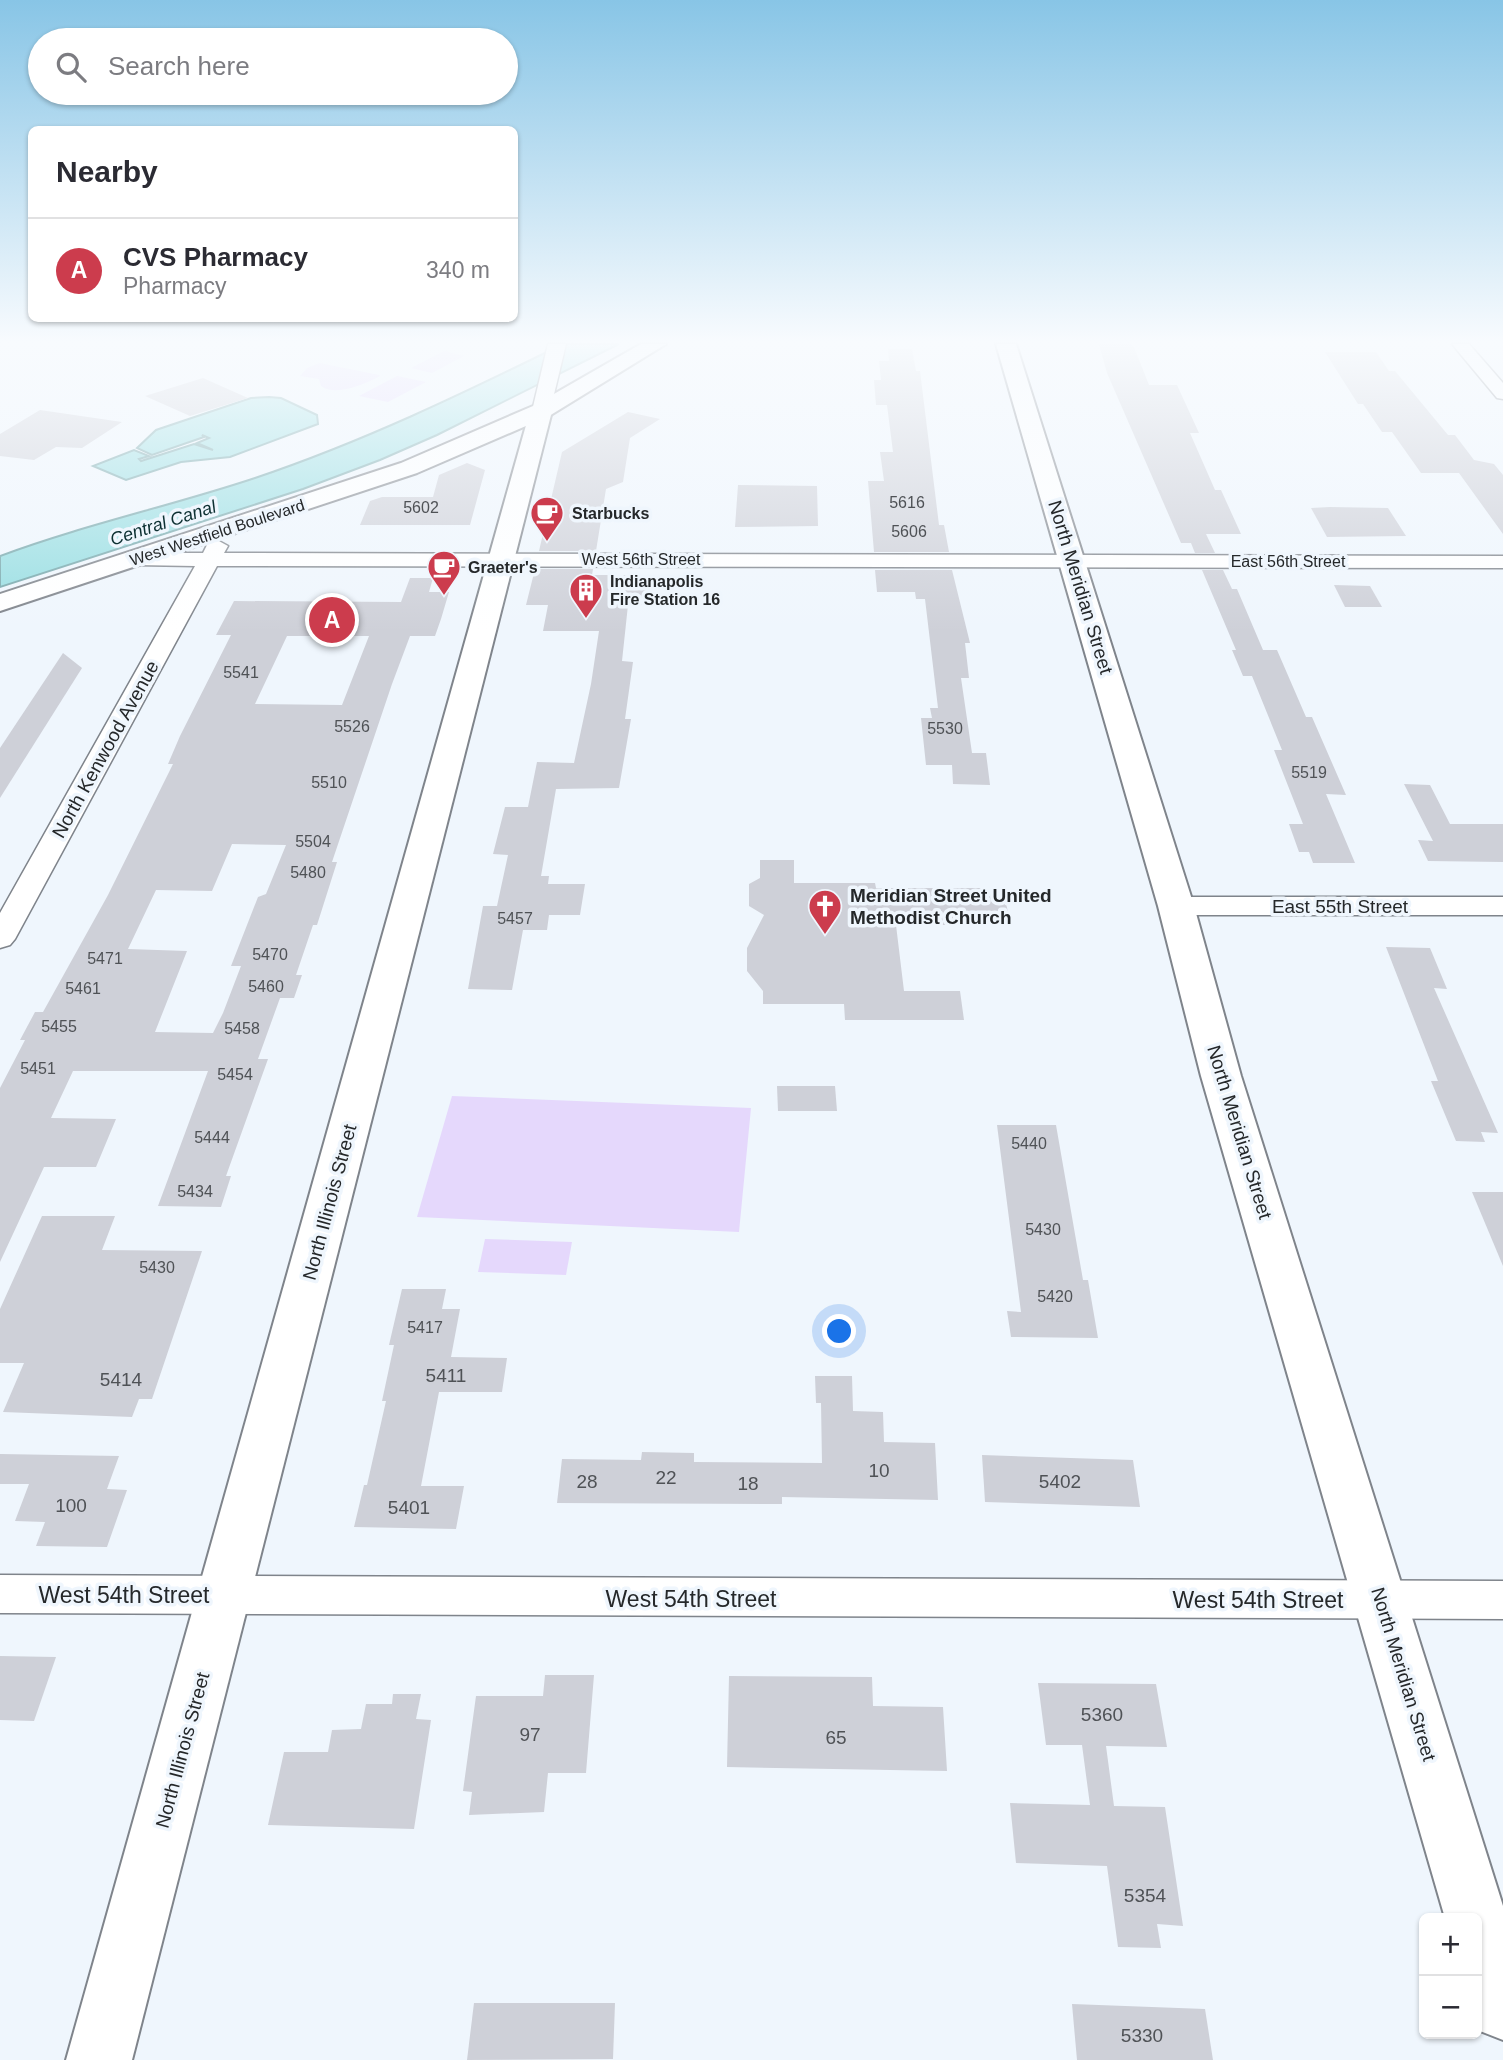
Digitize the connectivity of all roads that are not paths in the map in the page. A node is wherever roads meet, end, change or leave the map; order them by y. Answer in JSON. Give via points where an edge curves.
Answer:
{"nodes":[{"id":1,"x":461,"y":440,"type":"edge"},
{"id":2,"x":533,"y":440,"type":"edge"},
{"id":3,"x":1036,"y":440,"type":"edge"},
{"id":4,"x":227,"y":529,"type":"junction"},
{"id":5,"x":135,"y":559,"type":"junction"},
{"id":6,"x":210,"y":559,"type":"junction"},
{"id":7,"x":500,"y":559,"type":"junction"},
{"id":8,"x":1073,"y":560,"type":"junction"},
{"id":9,"x":1503,"y":562,"type":"edge"},
{"id":10,"x":0,"y":603,"type":"edge"},
{"id":11,"x":1176,"y":906,"type":"junction"},
{"id":12,"x":1503,"y":906,"type":"edge"},
{"id":13,"x":0,"y":939,"type":"edge"},
{"id":14,"x":0,"y":1594,"type":"edge"},
{"id":15,"x":224,"y":1595,"type":"junction"},
{"id":16,"x":1382,"y":1600,"type":"junction"},
{"id":17,"x":1503,"y":1600,"type":"edge"},
{"id":18,"x":1475,"y":1913,"type":"edge"},
{"id":19,"x":1482,"y":1936,"type":"edge"},
{"id":20,"x":1503,"y":2008,"type":"edge"},
{"id":21,"x":99,"y":2060,"type":"edge"}],
"edges":[{"from":1,"to":4,"type":"main road","name":"West Westfield Boulevard","via":[[389,476]]},
{"from":2,"to":7,"type":"main road","name":"North Illinois Street"},
{"from":3,"to":8,"type":"main road","name":"North Meridian Street"},
{"from":4,"to":5,"type":"main road","name":"West Westfield Boulevard"},
{"from":4,"to":6,"type":"street","name":"North Kenwood Avenue"},
{"from":5,"to":6,"type":"street"},
{"from":5,"to":10,"type":"main road","name":"West Westfield Boulevard"},
{"from":6,"to":7,"type":"street","name":"West 56th Street"},
{"from":6,"to":13,"type":"street","name":"North Kenwood Avenue"},
{"from":7,"to":8,"type":"street","name":"West 56th Street"},
{"from":7,"to":15,"type":"main road","name":"North Illinois Street"},
{"from":8,"to":9,"type":"street","name":"East 56th Street"},
{"from":8,"to":11,"type":"main road","name":"North Meridian Street"},
{"from":11,"to":12,"type":"street","name":"East 55th Street"},
{"from":11,"to":16,"type":"main road","name":"North Meridian Street","via":[[1221,1076]]},
{"from":14,"to":15,"type":"street","name":"West 54th Street"},
{"from":15,"to":16,"type":"street","name":"West 54th Street"},
{"from":15,"to":21,"type":"main road","name":"North Illinois Street"},
{"from":16,"to":17,"type":"street","name":"West 54th Street"},
{"from":16,"to":18,"type":"main road","name":"North Meridian Street"},
{"from":19,"to":20,"type":"main road","name":"North Meridian Street"}]}
